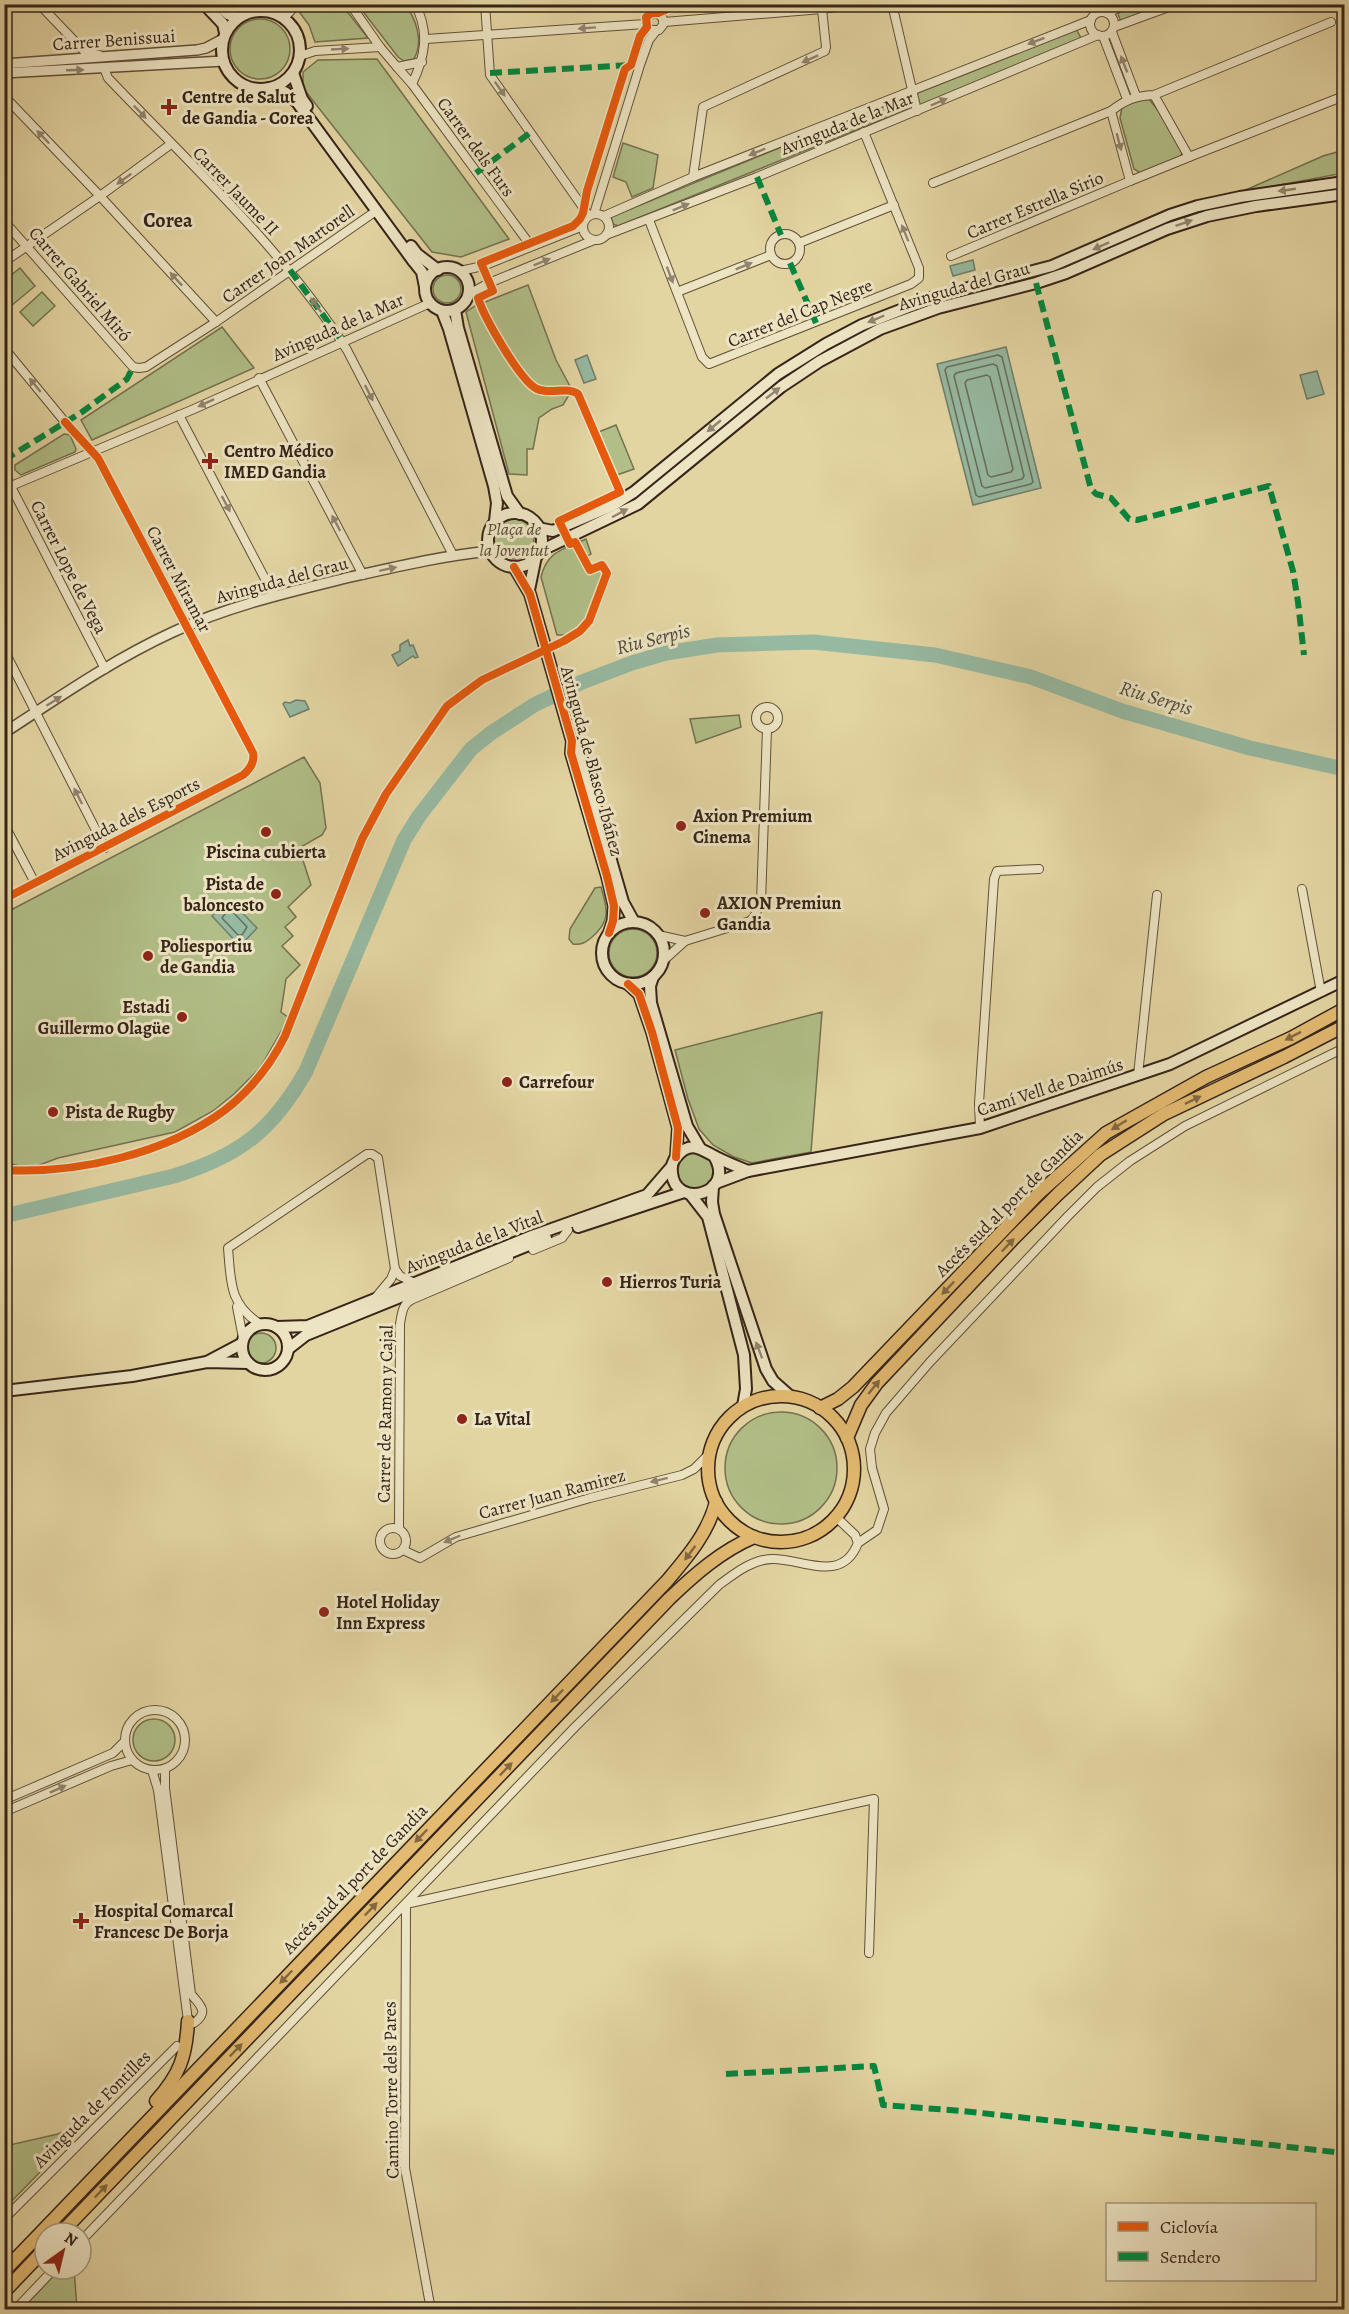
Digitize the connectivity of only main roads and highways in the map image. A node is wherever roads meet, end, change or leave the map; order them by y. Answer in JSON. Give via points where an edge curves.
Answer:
{"nodes":[{"id":1,"x":204,"y":4,"type":"edge"},
{"id":2,"x":217,"y":4,"type":"edge"},
{"id":3,"x":238,"y":18,"type":"junction"},
{"id":4,"x":224,"y":36,"type":"junction"},
{"id":5,"x":293,"y":73,"type":"junction"},
{"id":6,"x":269,"y":88,"type":"junction"},
{"id":7,"x":1344,"y":182,"type":"edge"},
{"id":8,"x":1344,"y":194,"type":"edge"},
{"id":9,"x":438,"y":270,"type":"junction"},
{"id":10,"x":425,"y":287,"type":"junction"},
{"id":11,"x":455,"y":310,"type":"junction"},
{"id":12,"x":442,"y":311,"type":"junction"},
{"id":13,"x":520,"y":514,"type":"junction"},
{"id":14,"x":495,"y":521,"type":"junction"},
{"id":15,"x":538,"y":528,"type":"junction"},
{"id":16,"x":538,"y":554,"type":"junction"},
{"id":17,"x":514,"y":567,"type":"junction"},
{"id":18,"x":529,"y":591,"type":"junction"},
{"id":19,"x":572,"y":741,"type":"junction"},
{"id":20,"x":634,"y":922,"type":"junction"},
{"id":21,"x":609,"y":933,"type":"junction"},
{"id":22,"x":653,"y":977,"type":"junction"},
{"id":23,"x":1344,"y":980,"type":"edge"},
{"id":24,"x":628,"y":984,"type":"junction"},
{"id":25,"x":1344,"y":1009,"type":"edge"},
{"id":26,"x":1344,"y":1026,"type":"edge"},
{"id":27,"x":700,"y":1148,"type":"junction"},
{"id":28,"x":714,"y":1156,"type":"junction"},
{"id":29,"x":674,"y":1161,"type":"junction"},
{"id":30,"x":748,"y":1172,"type":"junction"},
{"id":31,"x":714,"y":1185,"type":"junction"},
{"id":32,"x":687,"y":1193,"type":"junction"},
{"id":33,"x":277,"y":1327,"type":"junction"},
{"id":34,"x":242,"y":1341,"type":"junction"},
{"id":35,"x":288,"y":1349,"type":"junction"},
{"id":36,"x":207,"y":1362,"type":"junction"},
{"id":37,"x":248,"y":1363,"type":"junction"},
{"id":38,"x":4,"y":1391,"type":"edge"},
{"id":39,"x":791,"y":1397,"type":"junction"},
{"id":40,"x":743,"y":1406,"type":"junction"},
{"id":41,"x":820,"y":1408,"type":"junction"},
{"id":42,"x":847,"y":1438,"type":"junction"},
{"id":43,"x":716,"y":1502,"type":"junction"},
{"id":44,"x":754,"y":1537,"type":"junction"},
{"id":45,"x":188,"y":2021,"type":"road end"},
{"id":46,"x":60,"y":2212,"type":"junction"},
{"id":47,"x":73,"y":2221,"type":"edge"},
{"id":48,"x":33,"y":2262,"type":"edge"},
{"id":49,"x":4,"y":2271,"type":"edge"},
{"id":50,"x":4,"y":2292,"type":"edge"}],
"edges":[{"from":1,"to":4,"type":"main road","via":[[223,24]]},
{"from":2,"to":3,"type":"main road"},
{"from":3,"to":4,"type":"main road"},
{"from":3,"to":5,"type":"main road","via":[[262,11],[285,18],[297,35],[300,56]]},
{"from":4,"to":6,"type":"main road","via":[[222,52],[230,74],[249,87]]},
{"from":5,"to":6,"type":"main road","via":[[278,86]]},
{"from":5,"to":9,"type":"main road","via":[[302,99],[348,162],[417,254]]},
{"from":6,"to":10,"type":"main road","via":[[285,92],[297,102],[422,272]]},
{"from":7,"to":15,"type":"main road","name":"Avinguda del Grau","one_way":true,"via":[[1198,206],[1052,266],[934,297],[879,317],[778,374],[612,506],[554,531]]},
{"from":16,"to":8,"type":"main road","name":"Avinguda del Grau","one_way":true,"via":[[638,504],[781,387],[880,329],[938,308],[1035,284],[1208,216]]},
{"from":9,"to":10,"type":"main road"},
{"from":9,"to":11,"type":"main road","via":[[460,272],[468,282],[469,294]]},
{"from":10,"to":12,"type":"main road","via":[[430,303]]},
{"from":11,"to":12,"type":"main road"},
{"from":11,"to":13,"type":"main road","via":[[507,496]]},
{"from":12,"to":14,"type":"main road","via":[[494,486]]},
{"from":13,"to":14,"type":"main road"},
{"from":13,"to":15,"type":"main road"},
{"from":14,"to":17,"type":"main road","via":[[488,539],[490,551],[500,562]]},
{"from":15,"to":16,"type":"main road","via":[[542,542]]},
{"from":16,"to":17,"type":"main road"},
{"from":16,"to":18,"type":"main road","name":"Avinguda de Blasco Ibáñez"},
{"from":17,"to":18,"type":"main road","name":"Avinguda de Blasco Ibáñez"},
{"from":18,"to":19,"type":"main road","name":"Avinguda de Blasco Ibáñez"},
{"from":19,"to":20,"type":"main road","name":"Avinguda de Blasco Ibáñez","via":[[579,749],[623,902]]},
{"from":19,"to":21,"type":"main road","name":"Avinguda de Blasco Ibáñez","via":[[571,753],[614,906]]},
{"from":20,"to":21,"type":"main road"},
{"from":20,"to":22,"type":"main road","via":[[652,928],[664,952],[663,962]]},
{"from":21,"to":24,"type":"main road","via":[[602,947],[604,966],[618,981]]},
{"from":22,"to":24,"type":"main road"},
{"from":22,"to":27,"type":"main road","via":[[651,1003],[687,1126]]},
{"from":23,"to":30,"type":"main road","name":"Camí Vell de Daimús","via":[[1170,1064],[980,1128]]},
{"from":24,"to":29,"type":"main road","via":[[639,994],[678,1128]]},
{"from":25,"to":41,"type":"highway","name":"Accés sud al port de Gandia","one_way":true,"via":[[1206,1077],[1106,1133],[1038,1194],[853,1387]]},
{"from":42,"to":26,"type":"highway","name":"Accés sud al port de Gandia","one_way":true,"via":[[861,1405],[877,1383],[1093,1161],[1164,1114]]},
{"from":27,"to":28,"type":"main road"},
{"from":27,"to":29,"type":"main road","via":[[687,1149]]},
{"from":28,"to":30,"type":"main road"},
{"from":28,"to":31,"type":"main road","via":[[719,1169]]},
{"from":29,"to":32,"type":"main road","via":[[674,1180]]},
{"from":29,"to":33,"type":"main road","name":"Avinguda de la Vital","via":[[647,1195],[521,1240],[308,1326]]},
{"from":30,"to":31,"type":"main road","name":"Camí Vell de Daimús"},
{"from":31,"to":32,"type":"main road","via":[[703,1193]]},
{"from":39,"to":31,"type":"main road","one_way":true,"via":[[773,1381],[756,1343],[714,1214]]},
{"from":32,"to":35,"type":"main road","name":"Avinguda de la Vital","via":[[568,1230],[306,1335]]},
{"from":32,"to":40,"type":"main road","via":[[708,1217],[744,1355]]},
{"from":33,"to":34,"type":"main road","via":[[260,1324],[250,1328]]},
{"from":33,"to":35,"type":"main road","via":[[286,1336]]},
{"from":34,"to":36,"type":"main road"},
{"from":34,"to":37,"type":"main road","via":[[242,1354]]},
{"from":35,"to":37,"type":"main road","via":[[276,1368],[261,1370]]},
{"from":36,"to":37,"type":"main road"},
{"from":36,"to":38,"type":"main road","via":[[132,1376]]},
{"from":39,"to":40,"type":"highway","via":[[766,1397]]},
{"from":39,"to":41,"type":"highway"},
{"from":40,"to":43,"type":"highway","via":[[718,1431],[710,1454],[709,1478]]},
{"from":41,"to":42,"type":"highway"},
{"from":42,"to":44,"type":"highway","via":[[854,1471],[849,1496],[836,1517],[816,1533],[798,1540],[779,1542]]},
{"from":43,"to":44,"type":"highway","via":[[732,1523]]},
{"from":43,"to":46,"type":"highway","name":"Accés sud al port de Gandia","one_way":true,"via":[[693,1550],[667,1581]]},
{"from":47,"to":44,"type":"highway","name":"Accés sud al port de Gandia","one_way":true,"via":[[669,1599],[694,1575]]},
{"from":45,"to":46,"type":"highway","via":[[184,2056],[170,2085]]},
{"from":46,"to":49,"type":"highway","name":"Accés sud al port de Gandia"},
{"from":48,"to":50,"type":"highway"}]}
